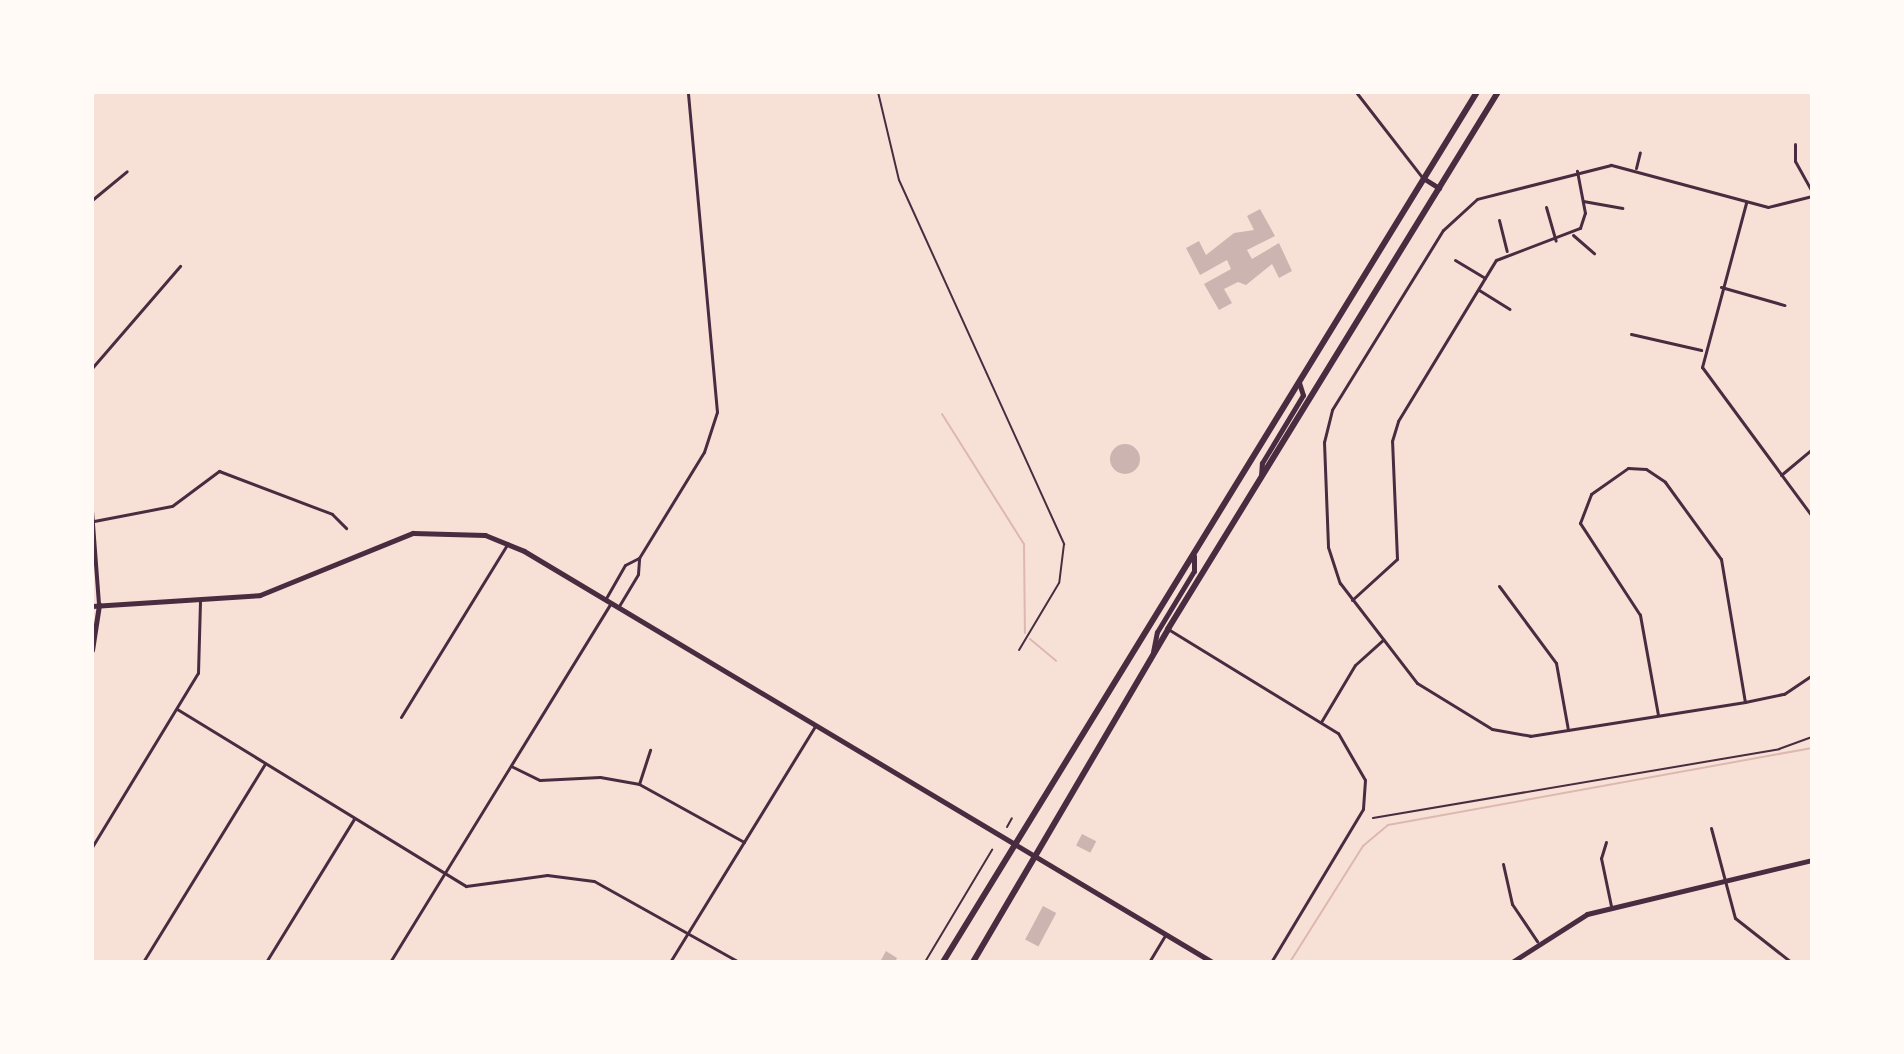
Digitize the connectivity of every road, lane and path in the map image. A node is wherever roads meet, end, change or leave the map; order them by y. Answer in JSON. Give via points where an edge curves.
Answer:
{"nodes":[{"id":1,"x":688,"y":92,"type":"edge"},
{"id":2,"x":878,"y":92,"type":"edge"},
{"id":3,"x":1356,"y":92,"type":"edge"},
{"id":4,"x":1477,"y":92,"type":"edge"},
{"id":5,"x":1498,"y":92,"type":"edge"},
{"id":6,"x":1795,"y":144,"type":"dead end"},
{"id":7,"x":1640,"y":152,"type":"dead end"},
{"id":8,"x":1636,"y":169,"type":"junction"},
{"id":9,"x":127,"y":171,"type":"dead end"},
{"id":10,"x":1577,"y":171,"type":"junction"},
{"id":11,"x":1423,"y":178,"type":"junction"},
{"id":12,"x":1439,"y":188,"type":"junction"},
{"id":13,"x":1812,"y":194,"type":"edge"},
{"id":14,"x":92,"y":200,"type":"edge"},
{"id":15,"x":1583,"y":201,"type":"junction"},
{"id":16,"x":1746,"y":203,"type":"junction"},
{"id":17,"x":1546,"y":207,"type":"dead end"},
{"id":18,"x":1622,"y":208,"type":"dead end"},
{"id":19,"x":1499,"y":220,"type":"dead end"},
{"id":20,"x":1573,"y":234,"type":"junction"},
{"id":21,"x":1556,"y":241,"type":"junction"},
{"id":22,"x":1507,"y":253,"type":"junction"},
{"id":23,"x":1594,"y":253,"type":"dead end"},
{"id":24,"x":1455,"y":260,"type":"dead end"},
{"id":25,"x":180,"y":266,"type":"dead end"},
{"id":26,"x":1485,"y":278,"type":"junction"},
{"id":27,"x":1721,"y":287,"type":"junction"},
{"id":28,"x":1478,"y":289,"type":"junction"},
{"id":29,"x":1784,"y":305,"type":"dead end"},
{"id":30,"x":1510,"y":309,"type":"dead end"},
{"id":31,"x":1631,"y":334,"type":"dead end"},
{"id":32,"x":1703,"y":351,"type":"junction"},
{"id":33,"x":92,"y":368,"type":"edge"},
{"id":34,"x":1299,"y":383,"type":"junction"},
{"id":35,"x":1812,"y":449,"type":"edge"},
{"id":36,"x":1781,"y":475,"type":"junction"},
{"id":37,"x":1261,"y":477,"type":"junction"},
{"id":38,"x":92,"y":511,"type":"edge"},
{"id":39,"x":1812,"y":516,"type":"edge"},
{"id":40,"x":94,"y":521,"type":"junction"},
{"id":41,"x":346,"y":528,"type":"dead end"},
{"id":42,"x":508,"y":543,"type":"junction"},
{"id":43,"x":1194,"y":556,"type":"junction"},
{"id":44,"x":639,"y":558,"type":"junction"},
{"id":45,"x":1499,"y":586,"type":"dead end"},
{"id":46,"x":200,"y":600,"type":"junction"},
{"id":47,"x":1352,"y":600,"type":"junction"},
{"id":48,"x":607,"y":603,"type":"junction"},
{"id":49,"x":95,"y":606,"type":"edge"},
{"id":50,"x":617,"y":609,"type":"junction"},
{"id":51,"x":1168,"y":629,"type":"junction"},
{"id":52,"x":1383,"y":640,"type":"junction"},
{"id":53,"x":92,"y":650,"type":"edge"},
{"id":54,"x":1019,"y":650,"type":"dead end"},
{"id":55,"x":1154,"y":653,"type":"junction"},
{"id":56,"x":1812,"y":675,"type":"edge"},
{"id":57,"x":1745,"y":702,"type":"junction"},
{"id":58,"x":177,"y":709,"type":"junction"},
{"id":59,"x":1658,"y":716,"type":"junction"},
{"id":60,"x":401,"y":717,"type":"dead end"},
{"id":61,"x":1321,"y":722,"type":"junction"},
{"id":62,"x":815,"y":725,"type":"junction"},
{"id":63,"x":1568,"y":730,"type":"junction"},
{"id":64,"x":1812,"y":737,"type":"edge"},
{"id":65,"x":650,"y":750,"type":"dead end"},
{"id":66,"x":266,"y":764,"type":"junction"},
{"id":67,"x":511,"y":766,"type":"junction"},
{"id":68,"x":639,"y":784,"type":"junction"},
{"id":69,"x":355,"y":818,"type":"junction"},
{"id":70,"x":1012,"y":818,"type":"dead end"},
{"id":71,"x":1373,"y":818,"type":"dead end"},
{"id":72,"x":1007,"y":827,"type":"dead end"},
{"id":73,"x":1711,"y":828,"type":"dead end"},
{"id":74,"x":744,"y":842,"type":"junction"},
{"id":75,"x":1606,"y":842,"type":"dead end"},
{"id":76,"x":1015,"y":846,"type":"junction"},
{"id":77,"x":92,"y":847,"type":"edge"},
{"id":78,"x":992,"y":850,"type":"dead end"},
{"id":79,"x":1033,"y":857,"type":"junction"},
{"id":80,"x":1812,"y":860,"type":"edge"},
{"id":81,"x":1503,"y":864,"type":"dead end"},
{"id":82,"x":444,"y":873,"type":"junction"},
{"id":83,"x":1723,"y":881,"type":"junction"},
{"id":84,"x":1611,"y":906,"type":"junction"},
{"id":85,"x":689,"y":932,"type":"junction"},
{"id":86,"x":1165,"y":935,"type":"junction"},
{"id":87,"x":1537,"y":941,"type":"junction"},
{"id":88,"x":143,"y":962,"type":"edge"},
{"id":89,"x":266,"y":962,"type":"edge"},
{"id":90,"x":390,"y":962,"type":"edge"},
{"id":91,"x":670,"y":962,"type":"edge"},
{"id":92,"x":739,"y":962,"type":"edge"},
{"id":93,"x":925,"y":962,"type":"edge"},
{"id":94,"x":943,"y":962,"type":"edge"},
{"id":95,"x":973,"y":962,"type":"edge"},
{"id":96,"x":1149,"y":962,"type":"edge"},
{"id":97,"x":1212,"y":962,"type":"edge"},
{"id":98,"x":1271,"y":962,"type":"edge"},
{"id":99,"x":1512,"y":962,"type":"edge"},
{"id":100,"x":1791,"y":962,"type":"edge"}],
"edges":[{"from":1,"to":44,"type":"street","via":[[717,412],[704,452]]},
{"from":2,"to":54,"type":"path","via":[[899,180],[1064,544],[1059,583]]},
{"from":3,"to":11,"type":"street"},
{"from":4,"to":11,"type":"highway"},
{"from":5,"to":12,"type":"highway"},
{"from":6,"to":13,"type":"street","via":[[1795,161]]},
{"from":7,"to":8,"type":"street"},
{"from":8,"to":10,"type":"street"},
{"from":8,"to":16,"type":"street"},
{"from":9,"to":14,"type":"street"},
{"from":10,"to":15,"type":"street"},
{"from":10,"to":47,"type":"street","via":[[1461,208],[1332,410],[1324,442],[1328,547]]},
{"from":11,"to":12,"type":"main road"},
{"from":11,"to":34,"type":"highway"},
{"from":12,"to":37,"type":"highway"},
{"from":13,"to":16,"type":"street","via":[[1778,208]]},
{"from":15,"to":18,"type":"street"},
{"from":15,"to":20,"type":"street","via":[[1583,222]]},
{"from":16,"to":27,"type":"street"},
{"from":17,"to":21,"type":"street"},
{"from":19,"to":22,"type":"street"},
{"from":20,"to":21,"type":"street"},
{"from":20,"to":23,"type":"street"},
{"from":21,"to":22,"type":"street"},
{"from":22,"to":26,"type":"street"},
{"from":24,"to":26,"type":"street"},
{"from":25,"to":33,"type":"street"},
{"from":26,"to":28,"type":"street"},
{"from":27,"to":29,"type":"street"},
{"from":27,"to":32,"type":"street"},
{"from":28,"to":30,"type":"street"},
{"from":28,"to":47,"type":"street","via":[[1392,433],[1397,559]]},
{"from":31,"to":32,"type":"street"},
{"from":32,"to":36,"type":"street","via":[[1708,382]]},
{"from":34,"to":37,"type":"main road","via":[[1303,395],[1262,463]]},
{"from":34,"to":43,"type":"highway"},
{"from":35,"to":36,"type":"street"},
{"from":36,"to":39,"type":"street"},
{"from":37,"to":51,"type":"highway"},
{"from":38,"to":40,"type":"street"},
{"from":40,"to":41,"type":"street","via":[[172,506],[219,471],[332,514]]},
{"from":40,"to":49,"type":"street"},
{"from":42,"to":46,"type":"main road","via":[[459,530],[413,533],[290,588]]},
{"from":42,"to":48,"type":"main road"},
{"from":42,"to":60,"type":"street"},
{"from":43,"to":55,"type":"main road"},
{"from":43,"to":76,"type":"highway"},
{"from":44,"to":48,"type":"street","via":[[625,565]]},
{"from":44,"to":50,"type":"street","via":[[638,574]]},
{"from":45,"to":63,"type":"street","via":[[1556,663]]},
{"from":46,"to":49,"type":"main road"},
{"from":46,"to":58,"type":"street","via":[[201,663]]},
{"from":47,"to":52,"type":"street"},
{"from":48,"to":50,"type":"main road"},
{"from":48,"to":67,"type":"street"},
{"from":49,"to":53,"type":"main road"},
{"from":50,"to":62,"type":"main road"},
{"from":51,"to":55,"type":"highway"},
{"from":51,"to":61,"type":"street"},
{"from":52,"to":61,"type":"street","via":[[1360,660]]},
{"from":52,"to":63,"type":"street","via":[[1427,691],[1484,725],[1521,735]]},
{"from":55,"to":79,"type":"highway"},
{"from":56,"to":57,"type":"street","via":[[1784,694]]},
{"from":57,"to":59,"type":"street"},
{"from":57,"to":59,"type":"street","via":[[1717,550],[1652,472],[1628,468],[1586,500],[1580,523],[1640,615]]},
{"from":58,"to":66,"type":"street"},
{"from":58,"to":77,"type":"street"},
{"from":59,"to":63,"type":"street"},
{"from":61,"to":98,"type":"street","via":[[1349,744],[1367,796]]},
{"from":62,"to":74,"type":"street"},
{"from":62,"to":76,"type":"main road"},
{"from":64,"to":71,"type":"path","via":[[1779,749]]},
{"from":65,"to":68,"type":"street"},
{"from":66,"to":69,"type":"street"},
{"from":66,"to":88,"type":"street"},
{"from":67,"to":68,"type":"street","via":[[540,780],[600,777]]},
{"from":67,"to":82,"type":"street"},
{"from":68,"to":74,"type":"street"},
{"from":69,"to":82,"type":"street"},
{"from":69,"to":89,"type":"street"},
{"from":70,"to":72,"type":"path"},
{"from":73,"to":83,"type":"street"},
{"from":74,"to":85,"type":"street"},
{"from":75,"to":84,"type":"street","via":[[1601,858]]},
{"from":76,"to":79,"type":"main road"},
{"from":76,"to":94,"type":"highway"},
{"from":78,"to":93,"type":"path"},
{"from":79,"to":86,"type":"main road"},
{"from":79,"to":95,"type":"highway"},
{"from":80,"to":83,"type":"main road"},
{"from":81,"to":87,"type":"street","via":[[1512,904]]},
{"from":82,"to":85,"type":"street","via":[[479,888],[547,875],[582,878]]},
{"from":82,"to":90,"type":"street"},
{"from":83,"to":84,"type":"main road"},
{"from":83,"to":100,"type":"street","via":[[1744,928]]},
{"from":84,"to":87,"type":"main road"},
{"from":85,"to":91,"type":"street"},
{"from":85,"to":92,"type":"street"},
{"from":86,"to":96,"type":"street"},
{"from":86,"to":97,"type":"main road"},
{"from":87,"to":99,"type":"main road"}]}
